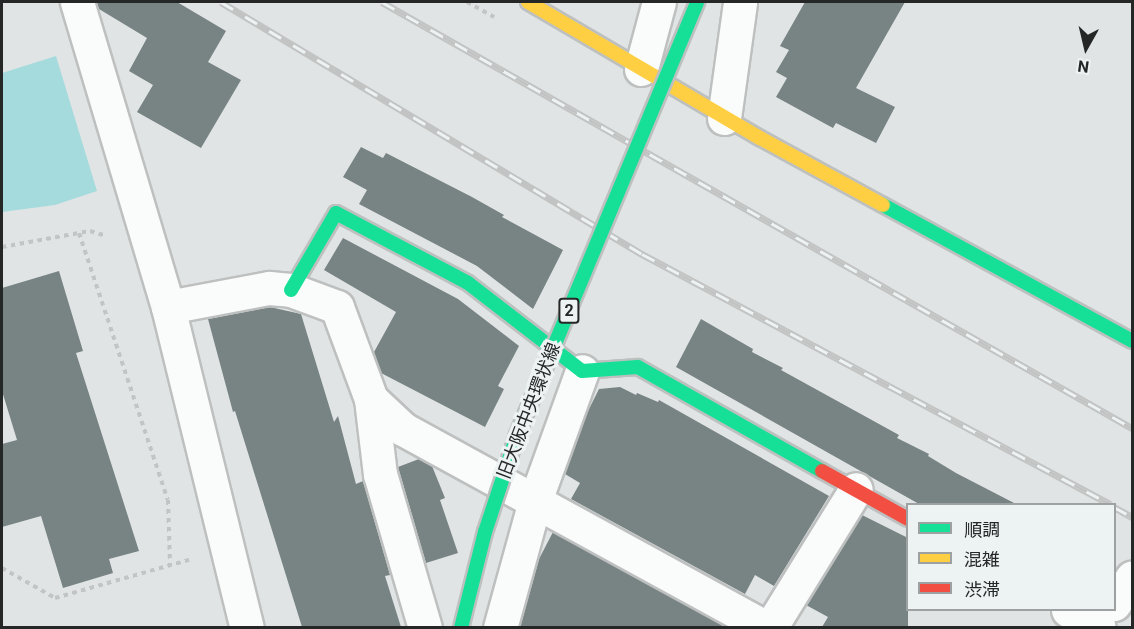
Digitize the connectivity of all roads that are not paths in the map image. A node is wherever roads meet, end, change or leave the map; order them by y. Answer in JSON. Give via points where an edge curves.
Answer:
{"nodes":[{"id":1,"x":77,"y":2,"type":"edge"},
{"id":2,"x":528,"y":2,"type":"edge"},
{"id":3,"x":659,"y":2,"type":"edge"},
{"id":4,"x":697,"y":2,"type":"edge"},
{"id":5,"x":740,"y":2,"type":"edge"},
{"id":6,"x":641,"y":69,"type":"junction"},
{"id":7,"x":724,"y":118,"type":"junction"},
{"id":8,"x":291,"y":290,"type":"junction"},
{"id":9,"x":168,"y":307,"type":"junction"},
{"id":10,"x":1132,"y":341,"type":"edge"},
{"id":11,"x":582,"y":371,"type":"junction"},
{"id":12,"x":371,"y":399,"type":"junction"},
{"id":13,"x":855,"y":489,"type":"junction"},
{"id":14,"x":535,"y":501,"type":"junction"},
{"id":15,"x":906,"y":518,"type":"edge"},
{"id":16,"x":1132,"y":577,"type":"edge"},
{"id":17,"x":1116,"y":601,"type":"edge"},
{"id":18,"x":1071,"y":611,"type":"edge"},
{"id":19,"x":1110,"y":611,"type":"edge"},
{"id":20,"x":247,"y":627,"type":"edge"},
{"id":21,"x":425,"y":627,"type":"edge"},
{"id":22,"x":461,"y":627,"type":"edge"},
{"id":23,"x":500,"y":627,"type":"edge"},
{"id":24,"x":768,"y":627,"type":"edge"},
{"id":25,"x":1099,"y":627,"type":"edge"}],
"edges":[{"from":1,"to":9,"type":"street"},
{"from":2,"to":6,"type":"street"},
{"from":3,"to":6,"type":"street"},
{"from":4,"to":22,"type":"street","name":"旧大阪中央環状線","number":"2","bridge":true,"via":[[517,435],[485,532]]},
{"from":5,"to":7,"type":"street"},
{"from":6,"to":7,"type":"street"},
{"from":7,"to":10,"type":"street"},
{"from":8,"to":9,"type":"street","via":[[269,288]]},
{"from":8,"to":11,"type":"street","via":[[336,213],[468,283]]},
{"from":8,"to":12,"type":"street","via":[[337,307]]},
{"from":9,"to":20,"type":"street"},
{"from":11,"to":13,"type":"street","via":[[638,367]]},
{"from":11,"to":14,"type":"street"},
{"from":12,"to":14,"type":"street","via":[[403,429]]},
{"from":12,"to":21,"type":"street","via":[[380,474]]},
{"from":13,"to":15,"type":"street"},
{"from":13,"to":24,"type":"street"},
{"from":14,"to":23,"type":"street"},
{"from":14,"to":24,"type":"street"},
{"from":16,"to":17,"type":"street"},
{"from":18,"to":25,"type":"street"},
{"from":19,"to":25,"type":"street"}]}
